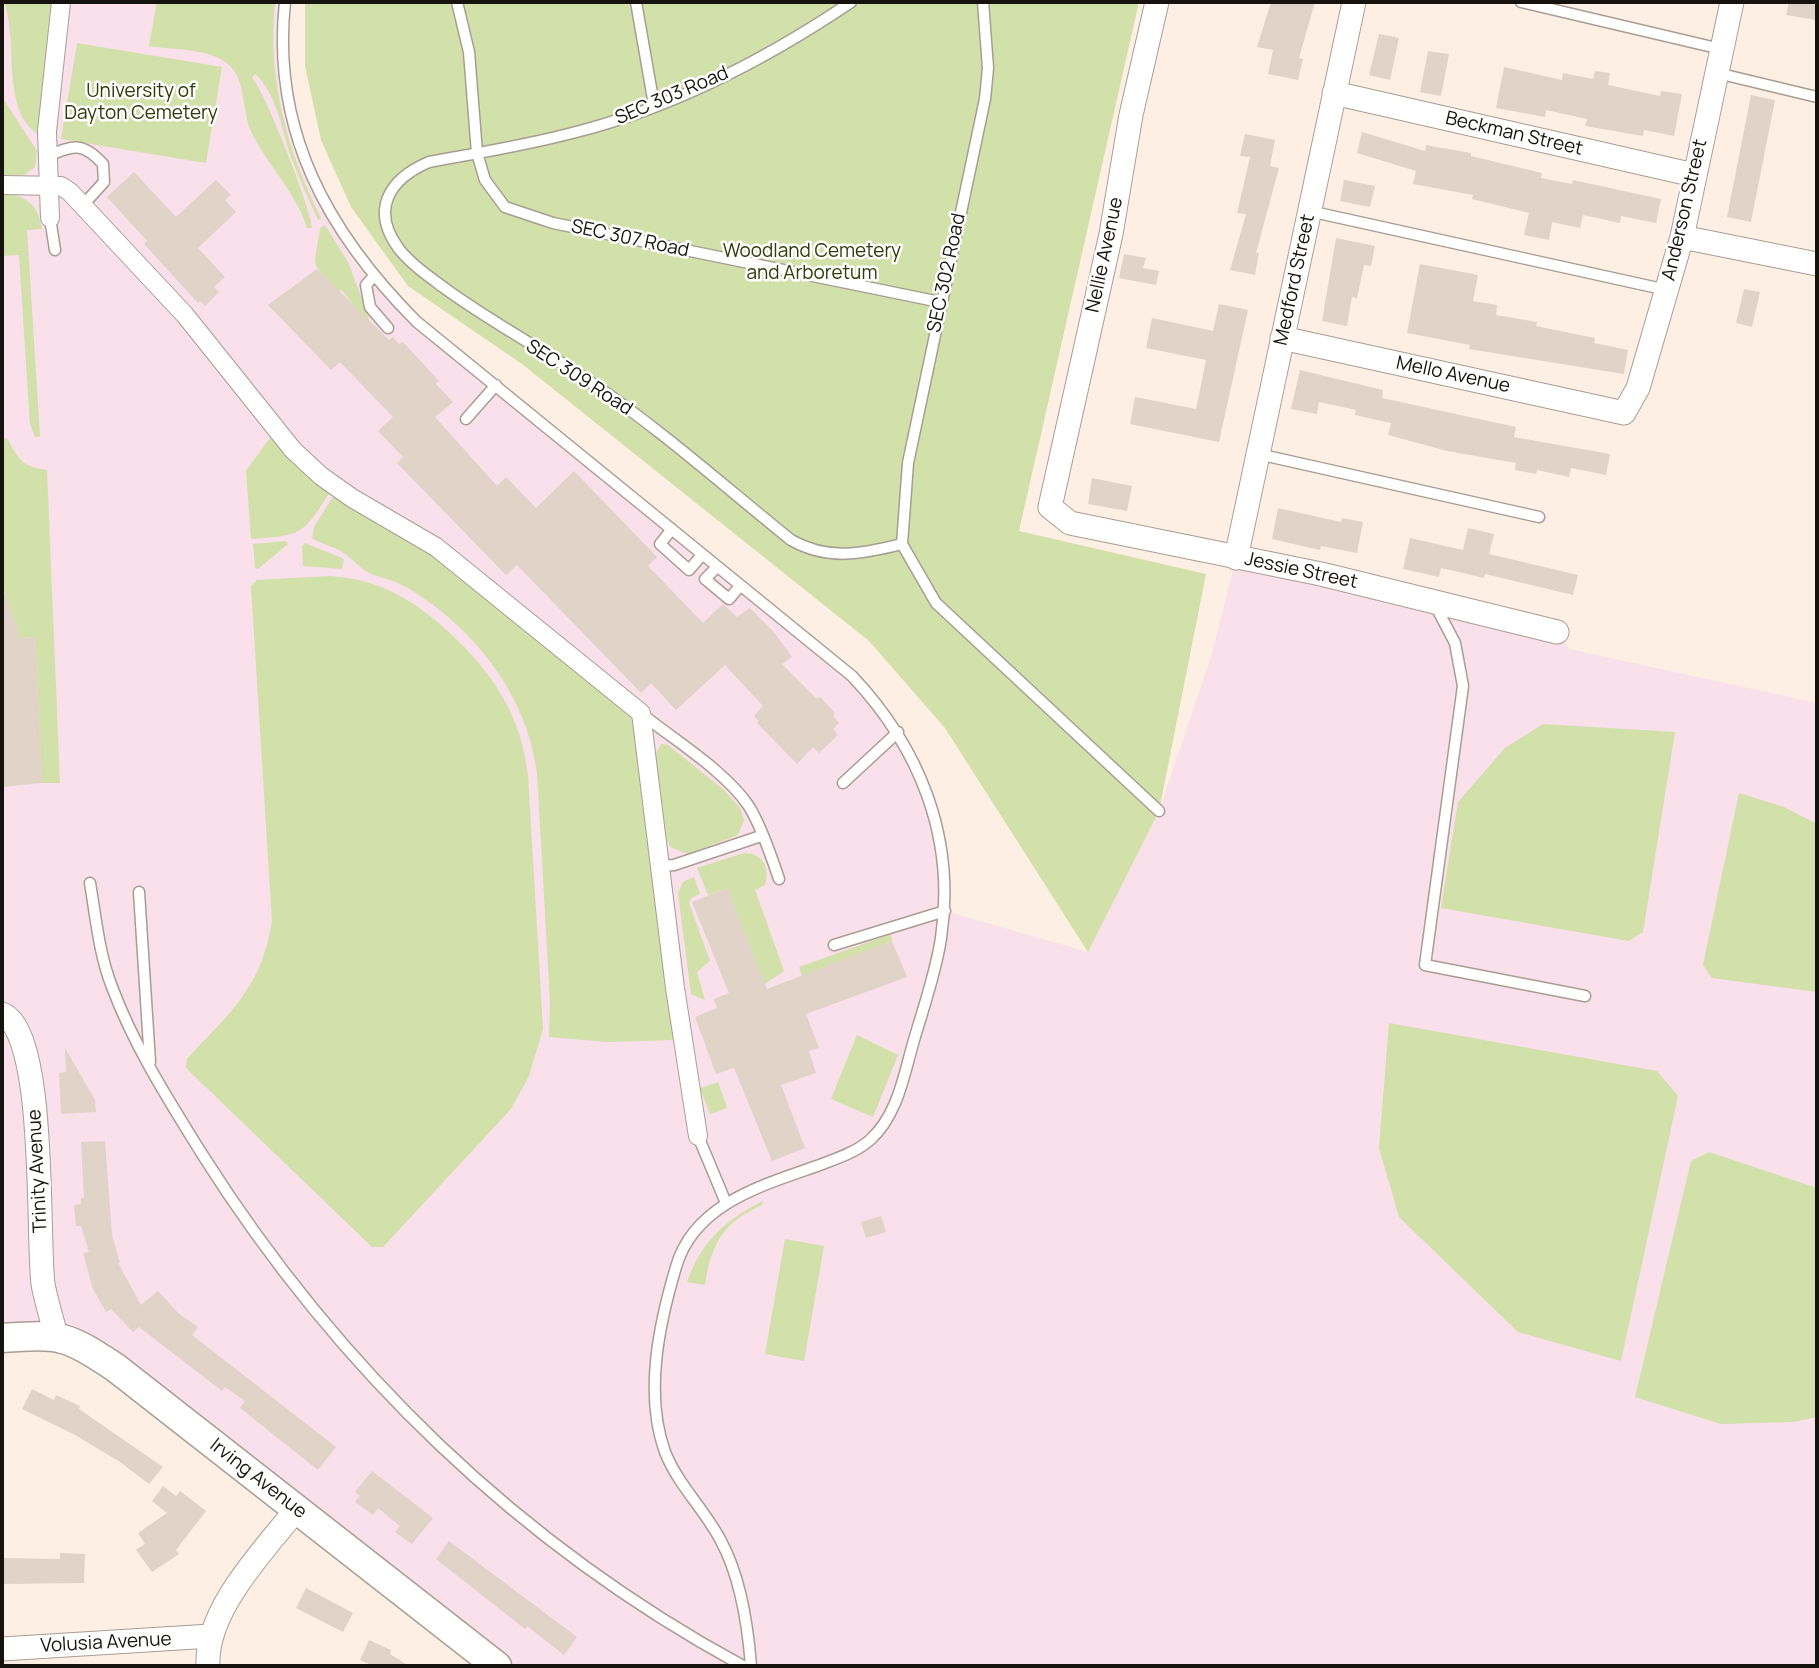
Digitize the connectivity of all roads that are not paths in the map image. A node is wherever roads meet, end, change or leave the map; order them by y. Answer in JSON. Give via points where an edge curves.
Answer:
{"nodes":[{"id":1,"x":61,"y":2,"type":"edge"},
{"id":2,"x":285,"y":2,"type":"edge"},
{"id":3,"x":457,"y":2,"type":"edge"},
{"id":4,"x":636,"y":2,"type":"edge"},
{"id":5,"x":851,"y":2,"type":"edge"},
{"id":6,"x":983,"y":2,"type":"edge"},
{"id":7,"x":1157,"y":2,"type":"edge"},
{"id":8,"x":1354,"y":2,"type":"edge"},
{"id":9,"x":1521,"y":2,"type":"edge"},
{"id":10,"x":1732,"y":2,"type":"edge"},
{"id":11,"x":1721,"y":48,"type":"junction"},
{"id":12,"x":1717,"y":73,"type":"junction"},
{"id":13,"x":1334,"y":93,"type":"junction"},
{"id":14,"x":1817,"y":97,"type":"edge"},
{"id":15,"x":654,"y":105,"type":"junction"},
{"id":16,"x":477,"y":153,"type":"junction"},
{"id":17,"x":48,"y":156,"type":"junction"},
{"id":18,"x":1694,"y":175,"type":"junction"},
{"id":19,"x":2,"y":186,"type":"edge"},
{"id":20,"x":48,"y":186,"type":"junction"},
{"id":21,"x":83,"y":205,"type":"junction"},
{"id":22,"x":1309,"y":211,"type":"junction"},
{"id":23,"x":50,"y":218,"type":"joint"},
{"id":24,"x":1682,"y":237,"type":"junction"},
{"id":25,"x":55,"y":250,"type":"dead end"},
{"id":26,"x":1817,"y":264,"type":"edge"},
{"id":27,"x":374,"y":276,"type":"junction"},
{"id":28,"x":1667,"y":290,"type":"junction"},
{"id":29,"x":940,"y":302,"type":"junction"},
{"id":30,"x":388,"y":328,"type":"dead end"},
{"id":31,"x":1282,"y":338,"type":"junction"},
{"id":32,"x":496,"y":386,"type":"junction"},
{"id":33,"x":1624,"y":413,"type":"joint"},
{"id":34,"x":466,"y":419,"type":"dead end"},
{"id":35,"x":1258,"y":454,"type":"junction"},
{"id":36,"x":1050,"y":507,"type":"joint"},
{"id":37,"x":1539,"y":517,"type":"dead end"},
{"id":38,"x":672,"y":529,"type":"junction"},
{"id":39,"x":902,"y":544,"type":"junction"},
{"id":40,"x":702,"y":555,"type":"junction"},
{"id":41,"x":1236,"y":558,"type":"junction"},
{"id":42,"x":717,"y":567,"type":"junction"},
{"id":43,"x":740,"y":586,"type":"junction"},
{"id":44,"x":1432,"y":600,"type":"junction"},
{"id":45,"x":1557,"y":632,"type":"dead end"},
{"id":46,"x":641,"y":713,"type":"junction"},
{"id":47,"x":898,"y":732,"type":"junction"},
{"id":48,"x":843,"y":783,"type":"dead end"},
{"id":49,"x":1159,"y":811,"type":"dead end"},
{"id":50,"x":761,"y":836,"type":"junction"},
{"id":51,"x":660,"y":866,"type":"junction"},
{"id":52,"x":779,"y":879,"type":"dead end"},
{"id":53,"x":90,"y":883,"type":"dead end"},
{"id":54,"x":139,"y":892,"type":"dead end"},
{"id":55,"x":944,"y":911,"type":"junction"},
{"id":56,"x":834,"y":945,"type":"dead end"},
{"id":57,"x":1585,"y":996,"type":"dead end"},
{"id":58,"x":2,"y":1014,"type":"edge"},
{"id":59,"x":150,"y":1068,"type":"junction"},
{"id":60,"x":698,"y":1136,"type":"joint"},
{"id":61,"x":726,"y":1203,"type":"junction"},
{"id":62,"x":56,"y":1336,"type":"junction"},
{"id":63,"x":2,"y":1338,"type":"edge"},
{"id":64,"x":296,"y":1510,"type":"junction"},
{"id":65,"x":211,"y":1636,"type":"junction"},
{"id":66,"x":2,"y":1649,"type":"edge"},
{"id":67,"x":208,"y":1666,"type":"edge"},
{"id":68,"x":497,"y":1666,"type":"edge"},
{"id":69,"x":743,"y":1666,"type":"edge"},
{"id":70,"x":751,"y":1666,"type":"edge"}],
"edges":[{"from":1,"to":17,"type":"street"},
{"from":2,"to":27,"type":"lane","via":[[286,83],[302,148],[329,212]]},
{"from":3,"to":16,"type":"lane","name":"SEC 307 Road","via":[[469,52]]},
{"from":4,"to":15,"type":"lane"},
{"from":5,"to":15,"type":"lane","name":"SEC 303 Road","via":[[762,57]]},
{"from":6,"to":29,"type":"lane","name":"SEC 302 Road","via":[[988,68],[985,99]]},
{"from":7,"to":36,"type":"street","name":"Nellie Avenue"},
{"from":8,"to":13,"type":"street","name":"Medford Street"},
{"from":9,"to":11,"type":"lane"},
{"from":10,"to":11,"type":"street","name":"Anderson Street"},
{"from":11,"to":12,"type":"street","name":"Anderson Street"},
{"from":12,"to":14,"type":"lane"},
{"from":12,"to":18,"type":"street","name":"Anderson Street"},
{"from":13,"to":18,"type":"street","name":"Beckman Street"},
{"from":13,"to":22,"type":"street","name":"Medford Street"},
{"from":15,"to":16,"type":"lane","name":"SEC 303 Road","via":[[587,129]]},
{"from":16,"to":29,"type":"lane","name":"SEC 307 Road","via":[[493,194],[505,207],[523,215]]},
{"from":16,"to":39,"type":"lane","name":"SEC 309 Road","via":[[429,162],[400,177],[390,190],[390,232],[413,263],[473,309],[623,405],[799,544],[844,555]]},
{"from":17,"to":20,"type":"street"},
{"from":17,"to":21,"type":"lane","via":[[72,147],[90,150],[103,164],[104,182]]},
{"from":18,"to":24,"type":"street","name":"Anderson Street"},
{"from":19,"to":20,"type":"street"},
{"from":20,"to":21,"type":"street","via":[[61,187]]},
{"from":20,"to":23,"type":"street"},
{"from":21,"to":46,"type":"street","via":[[185,315],[293,450],[321,476],[436,547]]},
{"from":22,"to":28,"type":"lane"},
{"from":22,"to":31,"type":"street","name":"Medford Street"},
{"from":23,"to":25,"type":"lane"},
{"from":24,"to":26,"type":"street"},
{"from":24,"to":28,"type":"street","name":"Anderson Street"},
{"from":27,"to":30,"type":"lane","via":[[366,285],[369,304]]},
{"from":27,"to":32,"type":"lane","via":[[417,321]]},
{"from":28,"to":33,"type":"street","name":"Anderson Street","via":[[1638,388]]},
{"from":29,"to":39,"type":"lane","name":"SEC 302 Road","via":[[908,463]]},
{"from":31,"to":33,"type":"street","name":"Mello Avenue"},
{"from":31,"to":35,"type":"street","name":"Medford Street"},
{"from":32,"to":34,"type":"lane"},
{"from":32,"to":38,"type":"lane"},
{"from":35,"to":37,"type":"lane"},
{"from":35,"to":41,"type":"street","name":"Medford Street"},
{"from":36,"to":41,"type":"street","name":"Jessie Street","via":[[1070,523]]},
{"from":38,"to":40,"type":"lane"},
{"from":38,"to":40,"type":"lane","via":[[660,544],[689,570]]},
{"from":39,"to":49,"type":"lane","via":[[936,603]]},
{"from":40,"to":42,"type":"lane"},
{"from":41,"to":44,"type":"street","name":"Jessie Street"},
{"from":42,"to":43,"type":"lane"},
{"from":42,"to":43,"type":"lane","via":[[705,579],[729,599]]},
{"from":43,"to":47,"type":"lane","via":[[852,676]]},
{"from":44,"to":45,"type":"street","name":"Jessie Street"},
{"from":44,"to":57,"type":"lane","via":[[1455,643],[1463,686],[1425,965]]},
{"from":46,"to":50,"type":"lane","via":[[738,794]]},
{"from":46,"to":51,"type":"street"},
{"from":47,"to":48,"type":"lane"},
{"from":47,"to":55,"type":"lane","via":[[921,776],[940,836]]},
{"from":50,"to":51,"type":"lane"},
{"from":50,"to":52,"type":"lane"},
{"from":51,"to":60,"type":"street"},
{"from":53,"to":59,"type":"lane","via":[[111,984]]},
{"from":54,"to":59,"type":"lane"},
{"from":55,"to":56,"type":"lane"},
{"from":55,"to":61,"type":"lane","via":[[935,968],[894,1108],[884,1125],[869,1142],[850,1153]]},
{"from":58,"to":62,"type":"street","name":"Trinity Avenue","via":[[15,1023],[34,1093],[43,1284]]},
{"from":59,"to":69,"type":"lane","via":[[222,1186],[271,1255],[395,1402],[530,1527],[648,1609]]},
{"from":60,"to":61,"type":"lane"},
{"from":61,"to":70,"type":"lane","via":[[696,1229],[678,1259],[655,1368],[654,1395],[670,1462],[728,1556]]},
{"from":62,"to":63,"type":"street","name":"Irving Avenue"},
{"from":62,"to":64,"type":"street","name":"Irving Avenue","via":[[75,1341],[116,1368]]},
{"from":64,"to":65,"type":"street","via":[[221,1609]]},
{"from":64,"to":68,"type":"street","name":"Irving Avenue"},
{"from":65,"to":66,"type":"street","name":"Volusia Avenue"},
{"from":65,"to":67,"type":"street"}]}
